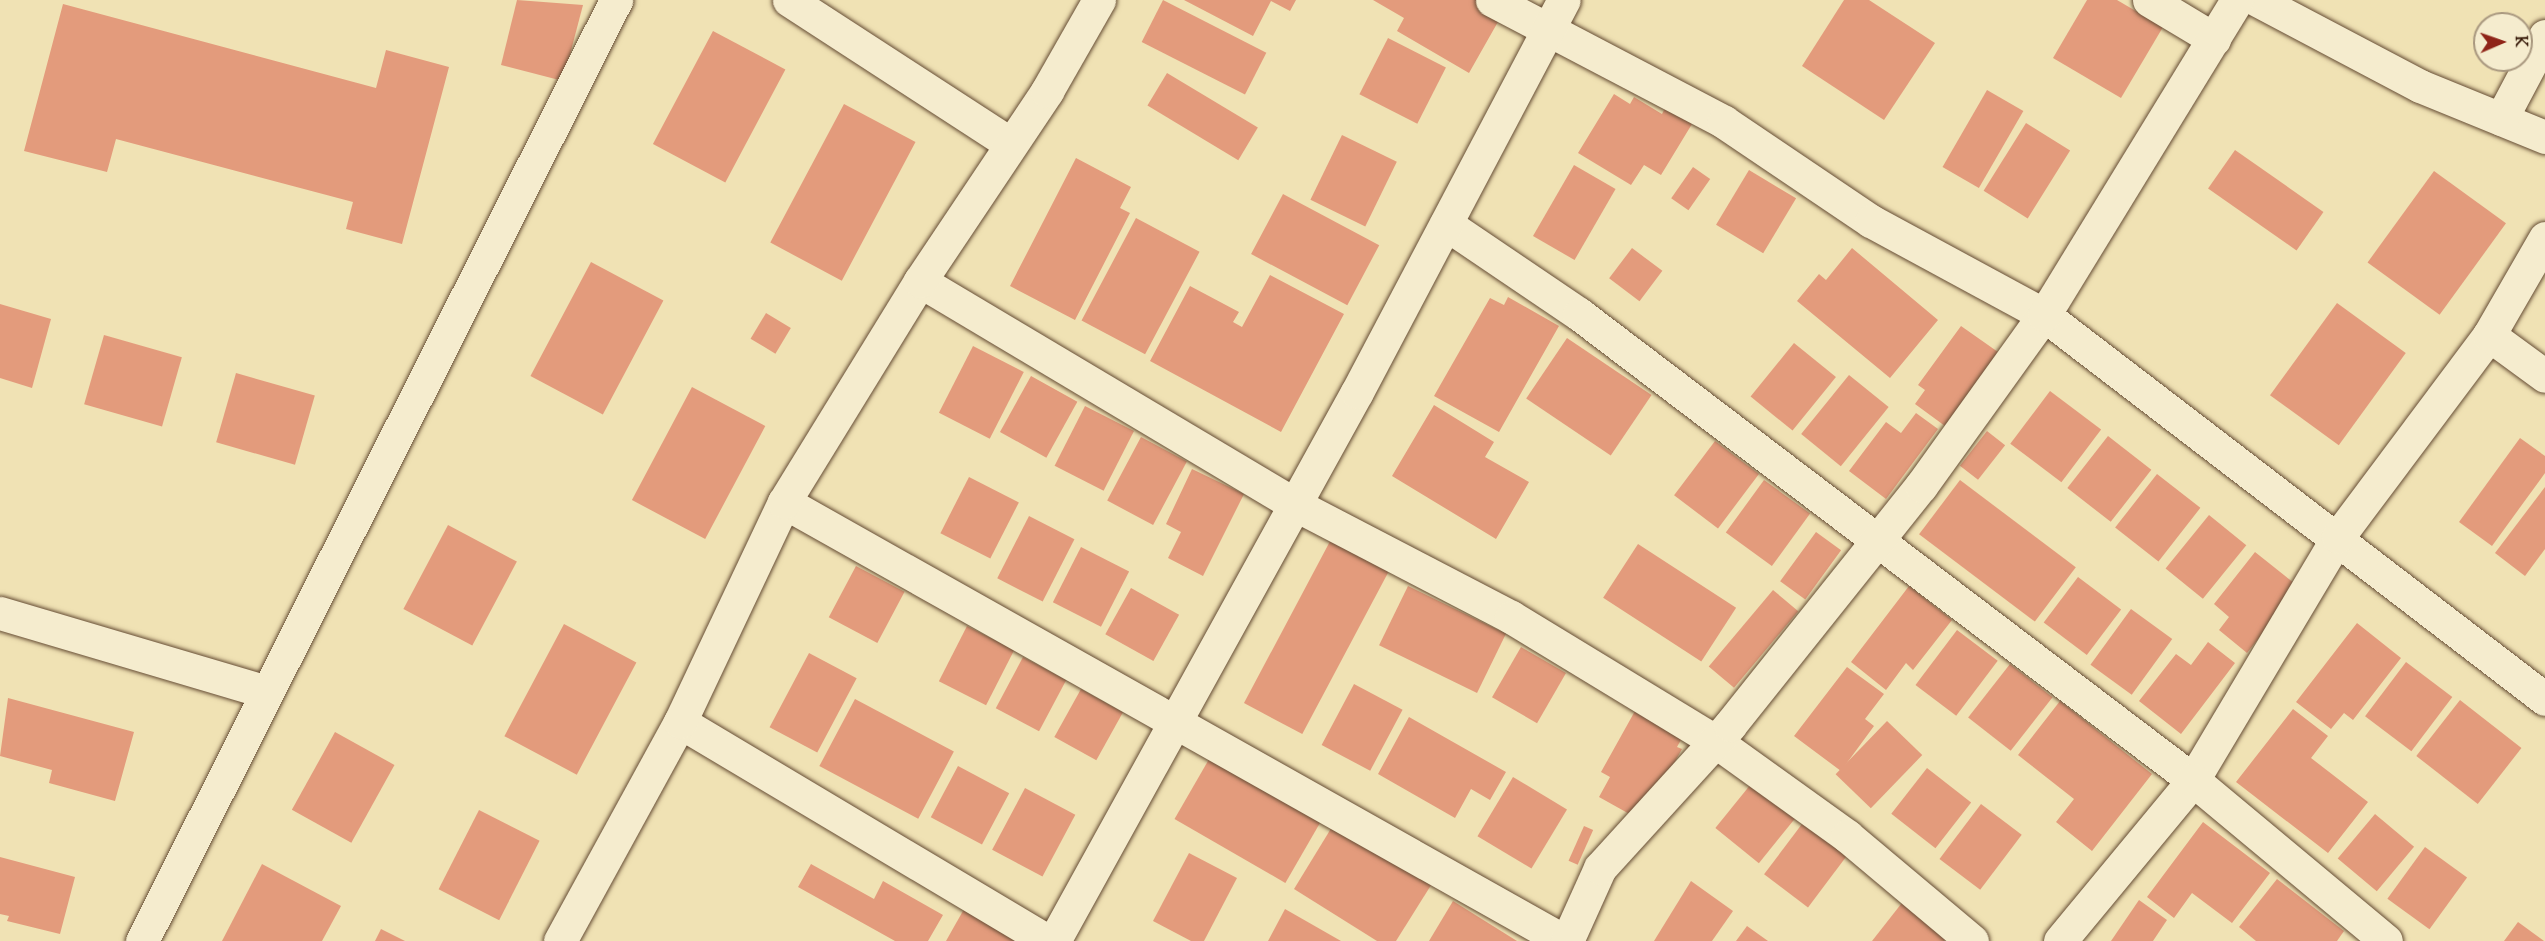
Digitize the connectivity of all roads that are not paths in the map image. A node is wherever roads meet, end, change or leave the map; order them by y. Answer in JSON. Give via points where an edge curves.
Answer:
{"nodes":[{"id":1,"x":616,"y":0,"type":"edge"},
{"id":2,"x":789,"y":0,"type":"edge"},
{"id":3,"x":1099,"y":0,"type":"edge"},
{"id":4,"x":1492,"y":0,"type":"edge"},
{"id":5,"x":1564,"y":0,"type":"edge"},
{"id":6,"x":2149,"y":0,"type":"edge"},
{"id":7,"x":2237,"y":0,"type":"edge"},
{"id":8,"x":2257,"y":0,"type":"edge"},
{"id":9,"x":1546,"y":32,"type":"junction"},
{"id":10,"x":2545,"y":36,"type":"edge"},
{"id":11,"x":2214,"y":39,"type":"junction"},
{"id":12,"x":2500,"y":118,"type":"junction"},
{"id":13,"x":2545,"y":136,"type":"edge"},
{"id":14,"x":1008,"y":142,"type":"junction"},
{"id":15,"x":1446,"y":224,"type":"junction"},
{"id":16,"x":2545,"y":238,"type":"edge"},
{"id":17,"x":920,"y":280,"type":"junction"},
{"id":18,"x":2044,"y":315,"type":"junction"},
{"id":19,"x":2489,"y":335,"type":"junction"},
{"id":20,"x":2545,"y":376,"type":"edge"},
{"id":21,"x":784,"y":502,"type":"junction"},
{"id":22,"x":1296,"y":505,"type":"junction"},
{"id":23,"x":2338,"y":537,"type":"junction"},
{"id":24,"x":1875,"y":543,"type":"junction"},
{"id":25,"x":0,"y":613,"type":"edge"},
{"id":26,"x":266,"y":692,"type":"junction"},
{"id":27,"x":2545,"y":699,"type":"edge"},
{"id":28,"x":1177,"y":719,"type":"junction"},
{"id":29,"x":680,"y":722,"type":"junction"},
{"id":30,"x":1715,"y":741,"type":"junction"},
{"id":31,"x":2193,"y":780,"type":"junction"},
{"id":32,"x":142,"y":941,"type":"edge"},
{"id":33,"x":560,"y":941,"type":"edge"},
{"id":34,"x":1048,"y":941,"type":"edge"},
{"id":35,"x":1054,"y":941,"type":"edge"},
{"id":36,"x":1566,"y":941,"type":"edge"},
{"id":37,"x":1972,"y":941,"type":"edge"},
{"id":38,"x":2060,"y":941,"type":"edge"},
{"id":39,"x":2386,"y":941,"type":"edge"}],
"edges":[{"from":1,"to":26,"type":"street"},
{"from":2,"to":14,"type":"street"},
{"from":3,"to":14,"type":"street","via":[[1047,91]]},
{"from":4,"to":9,"type":"street"},
{"from":5,"to":9,"type":"street"},
{"from":6,"to":11,"type":"street"},
{"from":7,"to":11,"type":"street"},
{"from":8,"to":12,"type":"street","via":[[2420,86]]},
{"from":9,"to":15,"type":"street"},
{"from":9,"to":18,"type":"street","via":[[1724,122],[1871,221]]},
{"from":10,"to":12,"type":"street"},
{"from":11,"to":18,"type":"street"},
{"from":12,"to":13,"type":"street"},
{"from":14,"to":17,"type":"street"},
{"from":15,"to":22,"type":"street"},
{"from":15,"to":24,"type":"street","via":[[1579,314]]},
{"from":16,"to":19,"type":"street"},
{"from":17,"to":21,"type":"street"},
{"from":17,"to":22,"type":"street"},
{"from":18,"to":23,"type":"street"},
{"from":18,"to":24,"type":"street"},
{"from":19,"to":20,"type":"street"},
{"from":19,"to":23,"type":"street"},
{"from":21,"to":28,"type":"street"},
{"from":21,"to":29,"type":"street"},
{"from":22,"to":28,"type":"street"},
{"from":22,"to":30,"type":"street","via":[[1511,617]]},
{"from":23,"to":27,"type":"street"},
{"from":23,"to":31,"type":"street"},
{"from":24,"to":30,"type":"street"},
{"from":24,"to":31,"type":"street"},
{"from":25,"to":26,"type":"street"},
{"from":26,"to":32,"type":"street"},
{"from":28,"to":35,"type":"street"},
{"from":28,"to":36,"type":"street"},
{"from":29,"to":33,"type":"street"},
{"from":29,"to":34,"type":"street"},
{"from":30,"to":36,"type":"street","via":[[1600,868]]},
{"from":30,"to":37,"type":"street","via":[[1847,836]]},
{"from":31,"to":38,"type":"street"},
{"from":31,"to":39,"type":"street"}]}
